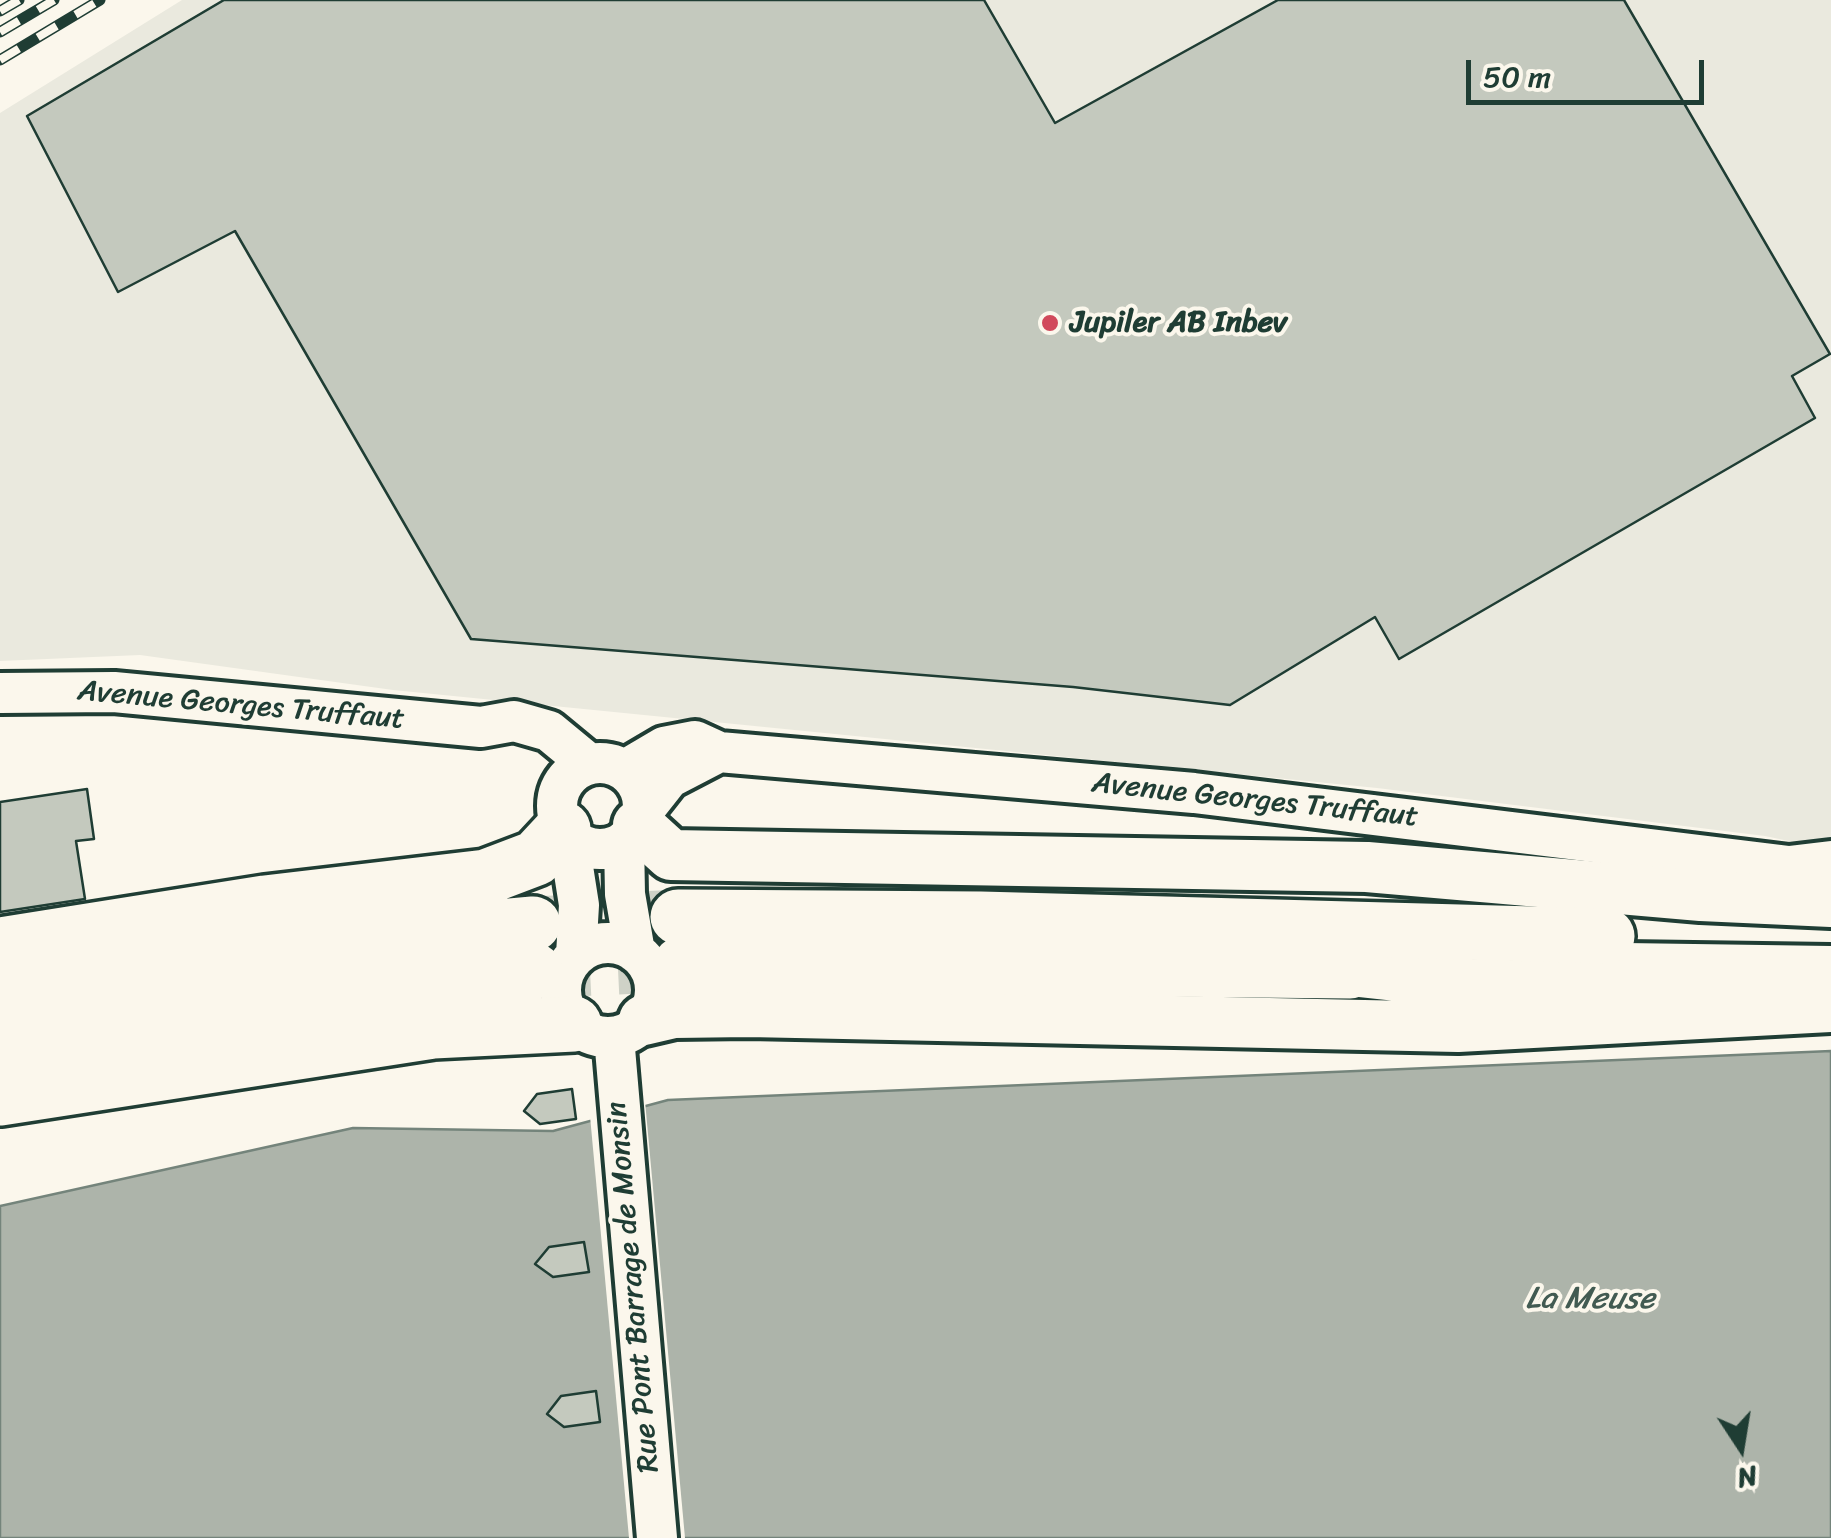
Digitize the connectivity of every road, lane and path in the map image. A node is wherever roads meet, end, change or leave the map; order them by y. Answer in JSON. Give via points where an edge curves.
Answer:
{"nodes":[{"id":1,"x":0,"y":694,"type":"edge"},
{"id":2,"x":481,"y":727,"type":"junction"},
{"id":3,"x":719,"y":752,"type":"junction"},
{"id":4,"x":607,"y":767,"type":"junction"},
{"id":5,"x":563,"y":820,"type":"junction"},
{"id":6,"x":635,"y":826,"type":"junction"},
{"id":7,"x":1831,"y":860,"type":"edge"},
{"id":8,"x":1831,"y":902,"type":"edge"},
{"id":9,"x":1607,"y":936,"type":"joint"},
{"id":10,"x":1831,"y":940,"type":"edge"},
{"id":11,"x":665,"y":944,"type":"junction"},
{"id":12,"x":0,"y":945,"type":"edge"},
{"id":13,"x":548,"y":950,"type":"junction"},
{"id":14,"x":1831,"y":970,"type":"edge"},
{"id":15,"x":1350,"y":971,"type":"junction"},
{"id":16,"x":1831,"y":991,"type":"edge"},
{"id":17,"x":0,"y":994,"type":"edge"},
{"id":18,"x":1831,"y":1007,"type":"edge"},
{"id":19,"x":611,"y":1027,"type":"junction"},
{"id":20,"x":0,"y":1044,"type":"edge"},
{"id":21,"x":0,"y":1098,"type":"edge"},
{"id":22,"x":657,"y":1538,"type":"edge"}],
"edges":[{"from":1,"to":2,"type":"street","name":"Avenue Georges Truffaut","via":[[114,692]]},
{"from":2,"to":4,"type":"street","name":"Avenue Georges Truffaut","via":[[514,720],[534,724]]},
{"from":2,"to":5,"type":"street","name":"Avenue Georges Truffaut","via":[[537,757]]},
{"from":3,"to":4,"type":"street","name":"Avenue Georges Truffaut","via":[[679,742]]},
{"from":3,"to":6,"type":"street","via":[[669,778]]},
{"from":3,"to":7,"type":"street","name":"Avenue Georges Truffaut","via":[[1194,793],[1789,866]]},
{"from":4,"to":5,"type":"street","via":[[570,775]]},
{"from":4,"to":6,"type":"street","via":[[638,784]]},
{"from":5,"to":6,"type":"street","via":[[588,847],[610,848]]},
{"from":5,"to":12,"type":"highway","via":[[536,858],[498,874]]},
{"from":5,"to":13,"type":"street","via":[[579,905]]},
{"from":6,"to":8,"type":"main road","via":[[670,856],[1367,867]]},
{"from":6,"to":11,"type":"street","via":[[627,914]]},
{"from":9,"to":10,"type":"main road"},
{"from":9,"to":11,"type":"highway","via":[[981,918]]},
{"from":11,"to":13,"type":"street"},
{"from":11,"to":15,"type":"highway"},
{"from":11,"to":19,"type":"street","via":[[655,994]]},
{"from":13,"to":17,"type":"highway","via":[[361,941]]},
{"from":13,"to":19,"type":"street","via":[[563,976],[561,990]]},
{"from":13,"to":20,"type":"highway","via":[[395,983]]},
{"from":14,"to":15,"type":"main road"},
{"from":15,"to":16,"type":"main road","via":[[1469,984]]},
{"from":18,"to":19,"type":"main road","via":[[1458,1027],[749,1012],[674,1014]]},
{"from":19,"to":21,"type":"highway","via":[[433,1030]]},
{"from":19,"to":22,"type":"street","name":"Rue Pont Barrage de Monsin"}]}
